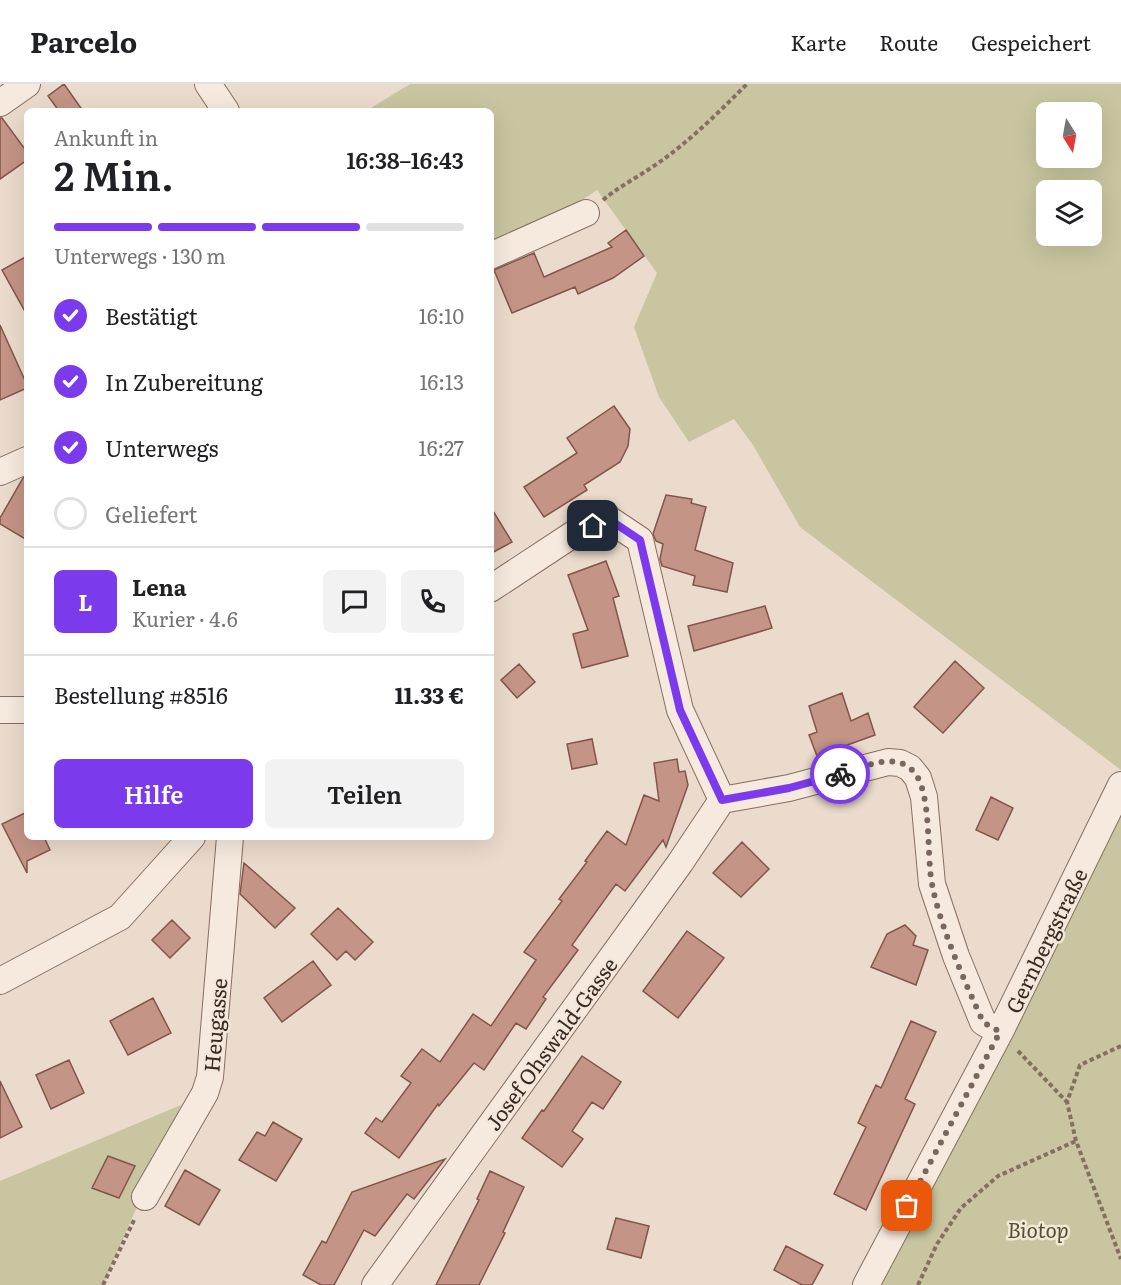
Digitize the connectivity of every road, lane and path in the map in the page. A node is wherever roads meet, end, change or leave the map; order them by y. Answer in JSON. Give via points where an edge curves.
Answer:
{"nodes":[{"id":1,"x":27,"y":84,"type":"edge"},
{"id":2,"x":208,"y":84,"type":"edge"},
{"id":3,"x":747,"y":84,"type":"edge"},
{"id":4,"x":0,"y":103,"type":"edge"},
{"id":5,"x":224,"y":108,"type":"edge"},
{"id":6,"x":586,"y":213,"type":"joint"},
{"id":7,"x":494,"y":254,"type":"edge"},
{"id":8,"x":24,"y":461,"type":"edge"},
{"id":9,"x":0,"y":472,"type":"edge"},
{"id":10,"x":494,"y":586,"type":"edge"},
{"id":11,"x":0,"y":710,"type":"edge"},
{"id":12,"x":24,"y":710,"type":"edge"},
{"id":13,"x":1121,"y":785,"type":"edge"},
{"id":14,"x":722,"y":800,"type":"junction"},
{"id":15,"x":189,"y":840,"type":"edge"},
{"id":16,"x":230,"y":840,"type":"edge"},
{"id":17,"x":0,"y":981,"type":"edge"},
{"id":18,"x":1000,"y":1032,"type":"junction"},
{"id":19,"x":1121,"y":1046,"type":"edge"},
{"id":20,"x":1067,"y":1102,"type":"junction"},
{"id":21,"x":1076,"y":1141,"type":"junction"},
{"id":22,"x":145,"y":1197,"type":"joint"},
{"id":23,"x":1121,"y":1259,"type":"edge"},
{"id":24,"x":103,"y":1285,"type":"edge"},
{"id":25,"x":375,"y":1285,"type":"edge"},
{"id":26,"x":866,"y":1285,"type":"edge"},
{"id":27,"x":918,"y":1285,"type":"edge"}],
"edges":[{"from":1,"to":4,"type":"street"},
{"from":2,"to":5,"type":"street"},
{"from":3,"to":6,"type":"path","via":[[661,161],[618,187]]},
{"from":6,"to":7,"type":"street"},
{"from":8,"to":9,"type":"street"},
{"from":10,"to":14,"type":"street","via":[[575,533],[610,520],[640,540],[680,710]]},
{"from":11,"to":12,"type":"street"},
{"from":13,"to":18,"type":"street","name":"Gernbergstraße"},
{"from":14,"to":18,"type":"street","via":[[789,788],[880,763],[900,763],[910,768],[924,797],[932,884],[939,909],[983,1022]]},
{"from":14,"to":25,"type":"street","name":"Josef Ohswald-Gasse"},
{"from":15,"to":17,"type":"street","via":[[120,917]]},
{"from":16,"to":22,"type":"street","name":"Heugasse","via":[[210,1077],[205,1093]]},
{"from":18,"to":20,"type":"path"},
{"from":18,"to":26,"type":"street","name":"Gernbergstraße"},
{"from":19,"to":20,"type":"path","via":[[1080,1065]]},
{"from":20,"to":21,"type":"path"},
{"from":21,"to":23,"type":"path"},
{"from":21,"to":27,"type":"path","via":[[998,1176],[961,1208],[937,1244]]},
{"from":22,"to":24,"type":"path"}]}
